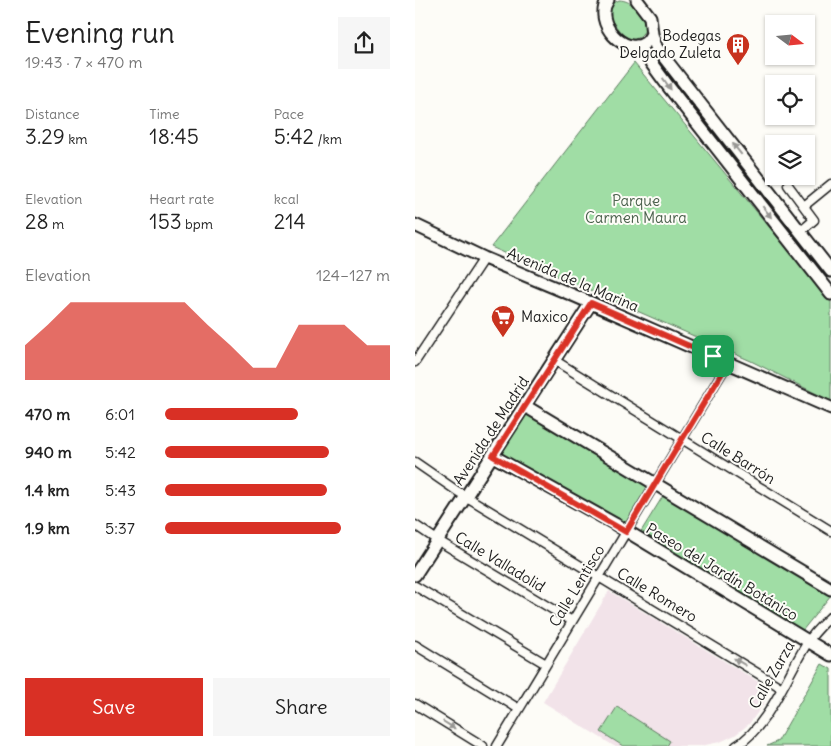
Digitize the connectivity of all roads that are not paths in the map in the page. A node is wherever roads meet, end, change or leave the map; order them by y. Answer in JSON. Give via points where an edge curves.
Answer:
{"nodes":[{"id":1,"x":637,"y":0,"type":"edge"},
{"id":2,"x":605,"y":1,"type":"edge"},
{"id":3,"x":651,"y":34,"type":"junction"},
{"id":4,"x":636,"y":46,"type":"junction"},
{"id":5,"x":831,"y":184,"type":"edge"},
{"id":6,"x":788,"y":185,"type":"dead end"},
{"id":7,"x":804,"y":206,"type":"junction"},
{"id":8,"x":416,"y":226,"type":"edge"},
{"id":9,"x":801,"y":232,"type":"junction"},
{"id":10,"x":484,"y":258,"type":"junction"},
{"id":11,"x":831,"y":271,"type":"edge"},
{"id":12,"x":831,"y":294,"type":"edge"},
{"id":13,"x":591,"y":303,"type":"junction"},
{"id":14,"x":554,"y":360,"type":"junction"},
{"id":15,"x":415,"y":362,"type":"edge"},
{"id":16,"x":728,"y":363,"type":"junction"},
{"id":17,"x":525,"y":406,"type":"junction"},
{"id":18,"x":831,"y":408,"type":"edge"},
{"id":19,"x":682,"y":439,"type":"junction"},
{"id":20,"x":493,"y":456,"type":"junction"},
{"id":21,"x":415,"y":462,"type":"edge"},
{"id":22,"x":655,"y":485,"type":"junction"},
{"id":23,"x":466,"y":496,"type":"junction"},
{"id":24,"x":415,"y":525,"type":"edge"},
{"id":25,"x":831,"y":531,"type":"edge"},
{"id":26,"x":626,"y":532,"type":"junction"},
{"id":27,"x":437,"y":540,"type":"junction"},
{"id":28,"x":415,"y":575,"type":"edge"},
{"id":29,"x":599,"y":576,"type":"junction"},
{"id":30,"x":415,"y":586,"type":"edge"},
{"id":31,"x":831,"y":589,"type":"edge"},
{"id":32,"x":831,"y":616,"type":"edge"},
{"id":33,"x":572,"y":621,"type":"junction"},
{"id":34,"x":808,"y":640,"type":"junction"},
{"id":35,"x":415,"y":645,"type":"edge"},
{"id":36,"x":831,"y":655,"type":"edge"},
{"id":37,"x":546,"y":664,"type":"junction"},
{"id":38,"x":781,"y":688,"type":"junction"},
{"id":39,"x":415,"y":704,"type":"edge"},
{"id":40,"x":519,"y":708,"type":"junction"},
{"id":41,"x":483,"y":746,"type":"edge"},
{"id":42,"x":497,"y":746,"type":"edge"},
{"id":43,"x":736,"y":746,"type":"edge"}],
"edges":[{"from":1,"to":3,"type":"street","via":[[650,17]]},
{"from":2,"to":4,"type":"street","via":[[605,25],[625,44]]},
{"from":3,"to":4,"type":"street","via":[[645,43]]},
{"from":9,"to":3,"type":"street","one_way":true,"via":[[656,47]]},
{"from":4,"to":12,"type":"street","one_way":true},
{"from":5,"to":7,"type":"street"},
{"from":6,"to":7,"type":"street"},
{"from":7,"to":9,"type":"street","via":[[814,220]]},
{"from":8,"to":10,"type":"street","name":"Avenida de la Marina"},
{"from":9,"to":11,"type":"street"},
{"from":10,"to":13,"type":"street","name":"Avenida de la Marina"},
{"from":10,"to":15,"type":"street"},
{"from":13,"to":14,"type":"street","name":"Avenida de Madrid"},
{"from":13,"to":16,"type":"street","name":"Avenida de la Marina"},
{"from":14,"to":17,"type":"street","name":"Avenida de Madrid"},
{"from":14,"to":19,"type":"street","name":"Calle Barrón"},
{"from":16,"to":18,"type":"street","name":"Avenida de la Marina"},
{"from":16,"to":19,"type":"street","name":"Calle Lentisco"},
{"from":17,"to":20,"type":"street","name":"Avenida de Madrid"},
{"from":17,"to":22,"type":"street"},
{"from":19,"to":22,"type":"street","name":"Calle Lentisco"},
{"from":19,"to":25,"type":"street","name":"Calle Barrón"},
{"from":20,"to":23,"type":"street","name":"Avenida de Madrid"},
{"from":20,"to":26,"type":"street","name":"Paseo del Jardín Botánico"},
{"from":21,"to":23,"type":"street","name":"Calle Romero"},
{"from":22,"to":26,"type":"street","name":"Calle Lentisco"},
{"from":22,"to":31,"type":"street"},
{"from":23,"to":27,"type":"street","name":"Avenida de Madrid"},
{"from":23,"to":29,"type":"street","name":"Calle Romero"},
{"from":24,"to":27,"type":"street","name":"Calle Valladolid"},
{"from":26,"to":29,"type":"street","name":"Calle Lentisco"},
{"from":26,"to":34,"type":"street","name":"Paseo del Jardín Botánico"},
{"from":27,"to":28,"type":"street","name":"Avenida de Madrid"},
{"from":27,"to":33,"type":"street","name":"Calle Valladolid"},
{"from":29,"to":33,"type":"street","name":"Calle Lentisco"},
{"from":38,"to":29,"type":"street","name":"Calle Romero","one_way":true},
{"from":30,"to":37,"type":"street"},
{"from":32,"to":34,"type":"street","name":"Calle Zarza"},
{"from":33,"to":37,"type":"street","name":"Calle Lentisco"},
{"from":34,"to":36,"type":"street","name":"Paseo del Jardín Botánico"},
{"from":34,"to":38,"type":"street","name":"Calle Zarza"},
{"from":35,"to":40,"type":"street"},
{"from":37,"to":40,"type":"street","name":"Calle Lentisco"},
{"from":38,"to":43,"type":"street","name":"Calle Zarza","via":[[762,721],[748,738]]},
{"from":39,"to":41,"type":"street","one_way":true},
{"from":40,"to":42,"type":"street","name":"Calle Lentisco"}]}
